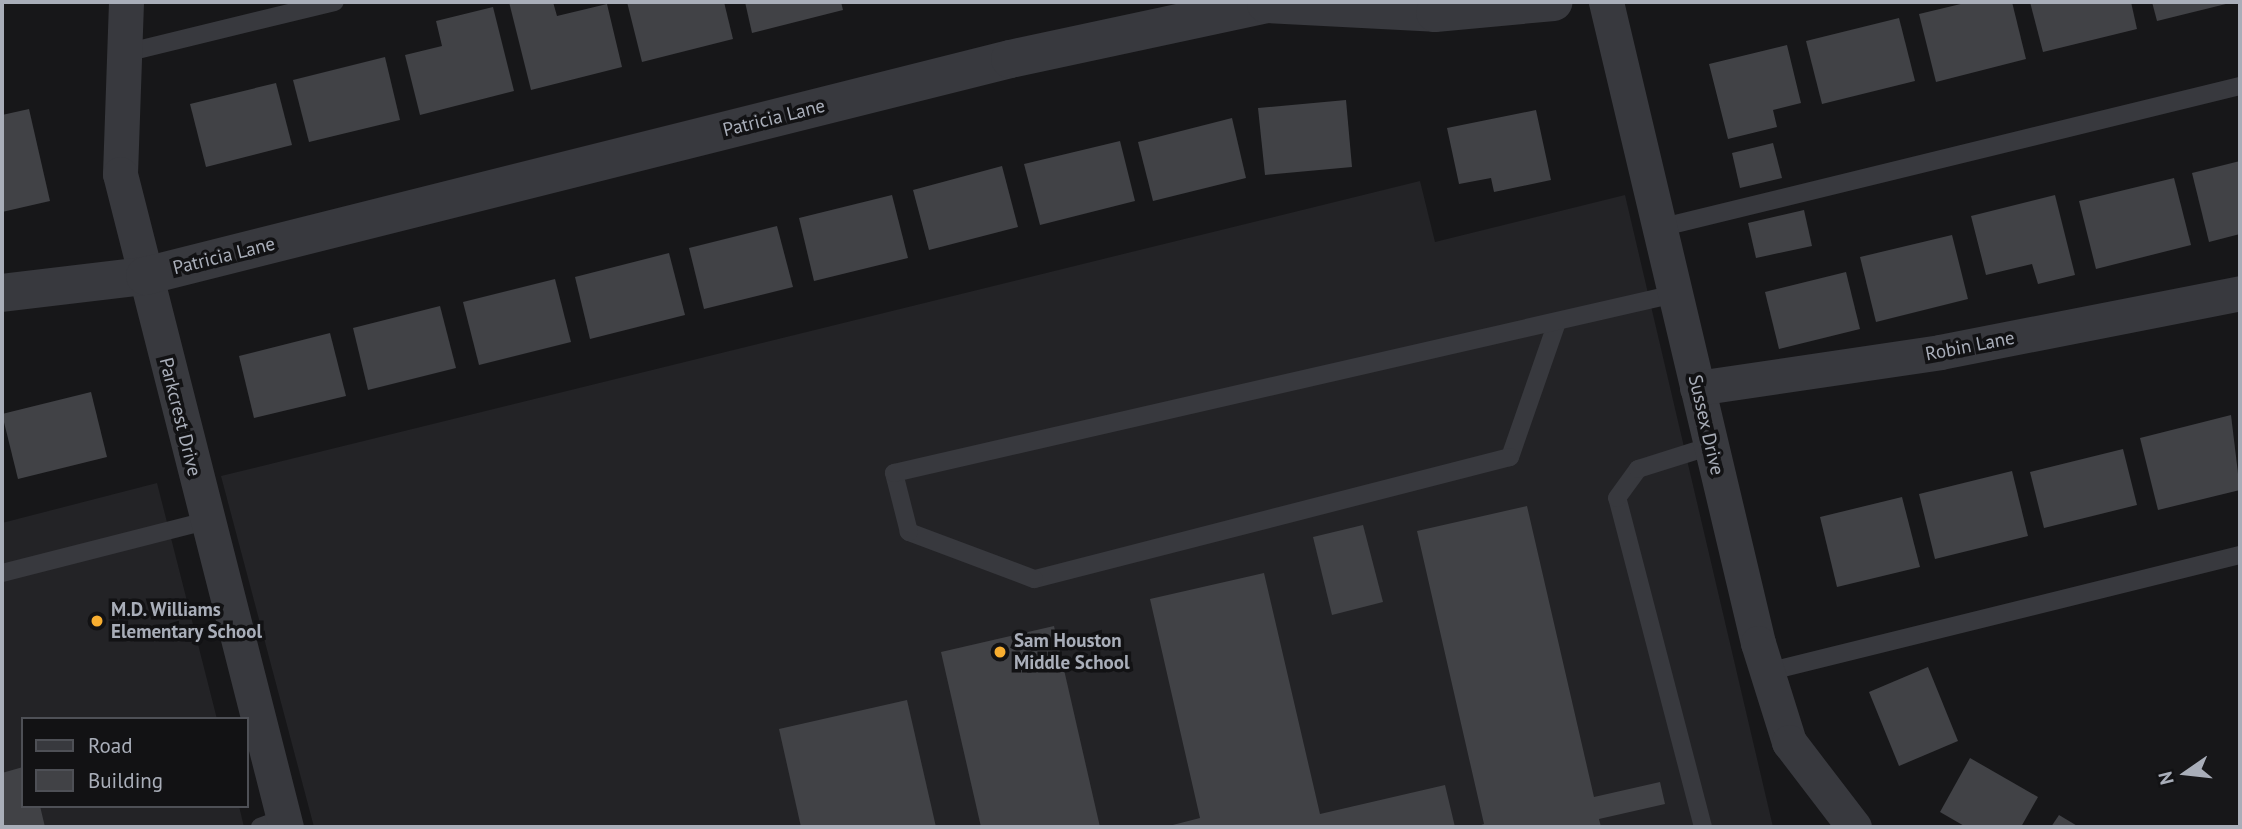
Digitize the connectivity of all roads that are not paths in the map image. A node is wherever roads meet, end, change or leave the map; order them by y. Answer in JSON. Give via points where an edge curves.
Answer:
{"nodes":[{"id":1,"x":126,"y":2,"type":"edge"},
{"id":2,"x":335,"y":2,"type":"edge"},
{"id":3,"x":1553,"y":2,"type":"edge"},
{"id":4,"x":1606,"y":2,"type":"edge"},
{"id":5,"x":121,"y":54,"type":"junction"},
{"id":6,"x":2240,"y":86,"type":"edge"},
{"id":7,"x":1659,"y":228,"type":"junction"},
{"id":8,"x":145,"y":276,"type":"junction"},
{"id":9,"x":2,"y":293,"type":"edge"},
{"id":10,"x":2240,"y":293,"type":"edge"},
{"id":11,"x":1675,"y":294,"type":"junction"},
{"id":12,"x":1556,"y":325,"type":"junction"},
{"id":13,"x":1697,"y":388,"type":"junction"},
{"id":14,"x":1711,"y":446,"type":"junction"},
{"id":15,"x":206,"y":521,"type":"junction"},
{"id":16,"x":2240,"y":555,"type":"edge"},
{"id":17,"x":2,"y":573,"type":"edge"},
{"id":18,"x":1767,"y":672,"type":"junction"},
{"id":19,"x":276,"y":824,"type":"edge"},
{"id":20,"x":1703,"y":827,"type":"edge"},
{"id":21,"x":1854,"y":827,"type":"edge"}],
"edges":[{"from":1,"to":5,"type":"street","name":"Parkcrest Drive"},
{"from":2,"to":5,"type":"lane"},
{"from":3,"to":8,"type":"street","name":"Patricia Lane","via":[[1435,13],[1266,4],[1010,59]]},
{"from":4,"to":7,"type":"street","name":"Sussex Drive"},
{"from":5,"to":8,"type":"street","name":"Parkcrest Drive","via":[[120,174]]},
{"from":6,"to":7,"type":"lane"},
{"from":7,"to":11,"type":"street","name":"Sussex Drive"},
{"from":8,"to":9,"type":"street","name":"Patricia Lane"},
{"from":8,"to":15,"type":"street","name":"Parkcrest Drive"},
{"from":10,"to":13,"type":"street","name":"Robin Lane","via":[[1940,352]]},
{"from":11,"to":12,"type":"lane"},
{"from":11,"to":13,"type":"street","name":"Sussex Drive"},
{"from":12,"to":12,"type":"lane","via":[[1510,457],[1034,579],[909,533],[894,473]]},
{"from":13,"to":14,"type":"street","name":"Sussex Drive"},
{"from":14,"to":18,"type":"street","name":"Sussex Drive"},
{"from":14,"to":20,"type":"lane","via":[[1638,469],[1617,498]]},
{"from":15,"to":17,"type":"lane"},
{"from":15,"to":19,"type":"street","name":"Parkcrest Drive"},
{"from":16,"to":18,"type":"lane"},
{"from":18,"to":21,"type":"street","name":"Sussex Drive","via":[[1789,742]]}]}
